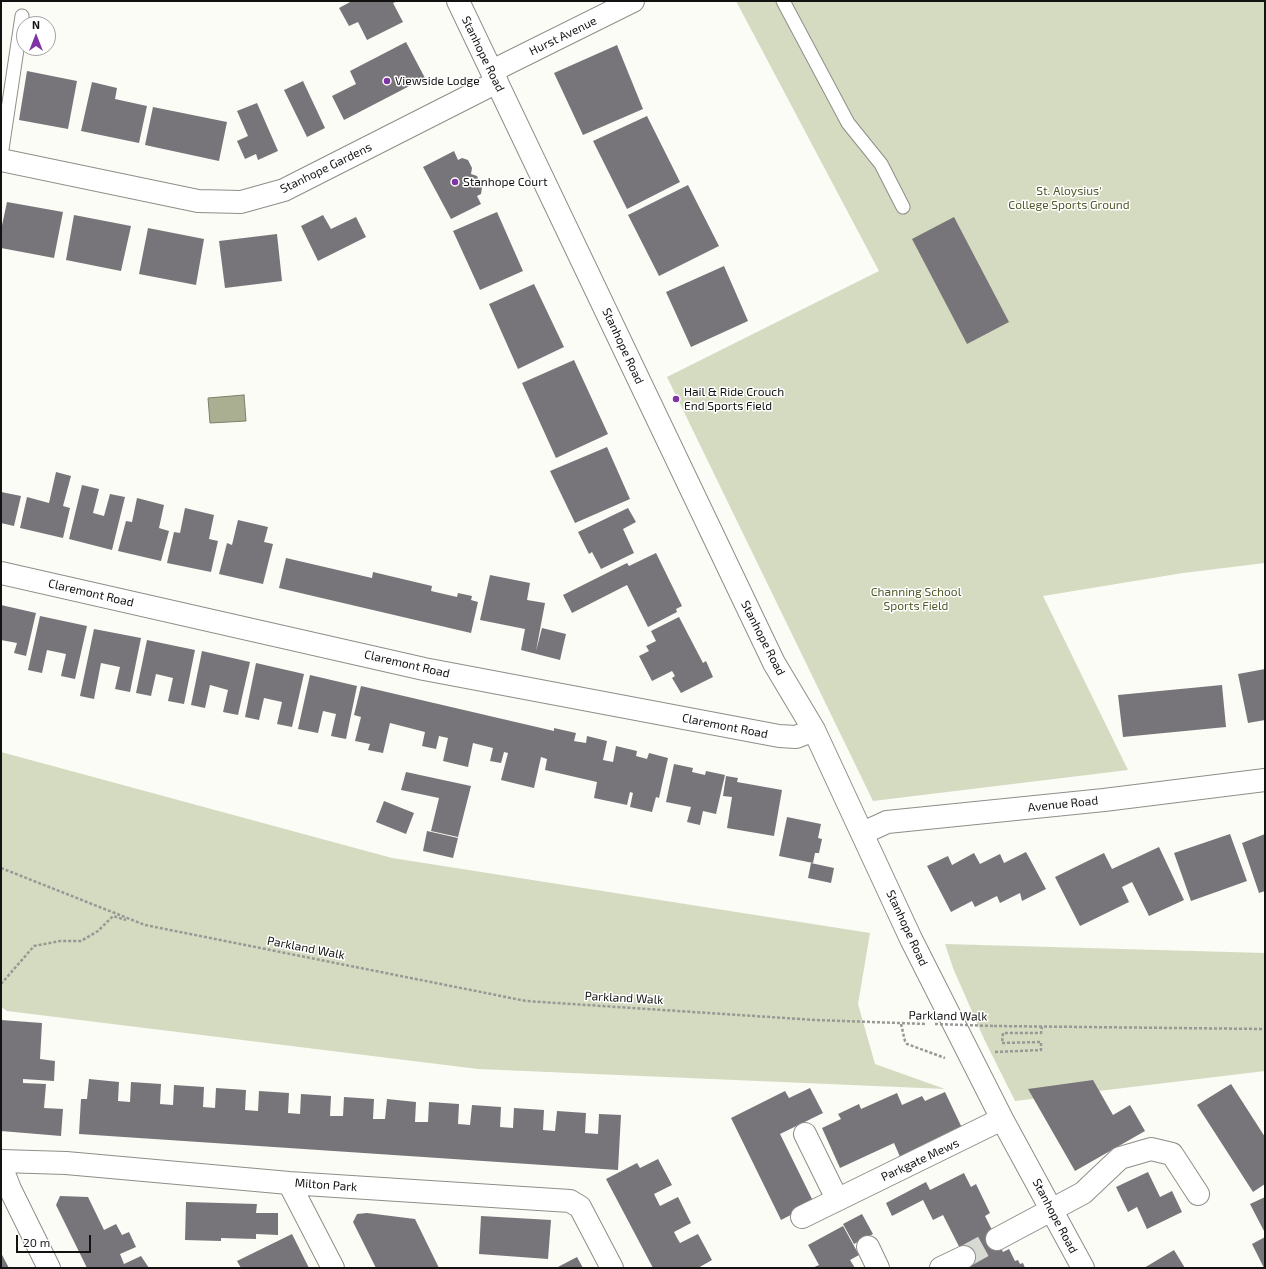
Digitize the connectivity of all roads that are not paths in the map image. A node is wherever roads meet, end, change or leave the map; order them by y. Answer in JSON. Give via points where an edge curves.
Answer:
{"nodes":[{"id":1,"x":458,"y":1,"type":"edge"},
{"id":2,"x":634,"y":1,"type":"edge"},
{"id":3,"x":783,"y":1,"type":"edge"},
{"id":4,"x":16,"y":56,"type":"edge"},
{"id":5,"x":494,"y":76,"type":"junction"},
{"id":6,"x":1,"y":156,"type":"edge"},
{"id":7,"x":1,"y":160,"type":"edge"},
{"id":8,"x":903,"y":207,"type":"dead end"},
{"id":9,"x":1,"y":573,"type":"edge"},
{"id":10,"x":814,"y":730,"type":"junction"},
{"id":11,"x":1265,"y":780,"type":"edge"},
{"id":12,"x":863,"y":834,"type":"junction"},
{"id":13,"x":1002,"y":1119,"type":"junction"},
{"id":14,"x":805,"y":1134,"type":"dead end"},
{"id":15,"x":1,"y":1161,"type":"edge"},
{"id":16,"x":1,"y":1166,"type":"edge"},
{"id":17,"x":289,"y":1183,"type":"junction"},
{"id":18,"x":1198,"y":1194,"type":"dead end"},
{"id":19,"x":837,"y":1199,"type":"junction"},
{"id":20,"x":1052,"y":1210,"type":"junction"},
{"id":21,"x":802,"y":1217,"type":"dead end"},
{"id":22,"x":997,"y":1240,"type":"tunnel mouth"},
{"id":23,"x":868,"y":1247,"type":"dead end"},
{"id":24,"x":964,"y":1257,"type":"tunnel mouth"},
{"id":25,"x":49,"y":1268,"type":"edge"},
{"id":26,"x":333,"y":1268,"type":"edge"},
{"id":27,"x":612,"y":1268,"type":"edge"},
{"id":28,"x":878,"y":1268,"type":"edge"},
{"id":29,"x":941,"y":1268,"type":"edge"},
{"id":30,"x":1083,"y":1268,"type":"edge"}],
"edges":[{"from":1,"to":5,"type":"street","name":"Stanhope Road"},
{"from":2,"to":5,"type":"street","name":"Hurst Avenue"},
{"from":3,"to":8,"type":"lane","via":[[848,123],[881,164]]},
{"from":4,"to":6,"type":"lane"},
{"from":5,"to":7,"type":"street","name":"Stanhope Gardens","via":[[284,190],[241,202],[198,201]]},
{"from":5,"to":10,"type":"street","name":"Stanhope Road","via":[[774,663]]},
{"from":9,"to":10,"type":"street","name":"Claremont Road","via":[[432,671],[779,736],[796,737]]},
{"from":10,"to":12,"type":"street","name":"Stanhope Road"},
{"from":11,"to":12,"type":"street","name":"Avenue Road","via":[[1104,800],[888,822]]},
{"from":12,"to":13,"type":"street","name":"Stanhope Road","via":[[911,939]]},
{"from":13,"to":19,"type":"street","name":"Parkgate Mews"},
{"from":13,"to":20,"type":"street","name":"Stanhope Road"},
{"from":14,"to":19,"type":"street"},
{"from":15,"to":17,"type":"street","name":"Milton Park","via":[[66,1163]]},
{"from":16,"to":25,"type":"street"},
{"from":17,"to":26,"type":"street"},
{"from":17,"to":27,"type":"street","name":"Milton Park","via":[[570,1201],[580,1207]]},
{"from":18,"to":20,"type":"street","via":[[1172,1154],[1151,1149],[1120,1158],[1083,1193]]},
{"from":19,"to":21,"type":"street","name":"Parkgate Mews"},
{"from":20,"to":22,"type":"street"},
{"from":20,"to":30,"type":"street","name":"Stanhope Road"},
{"from":23,"to":28,"type":"street"},
{"from":24,"to":29,"type":"street"}]}
